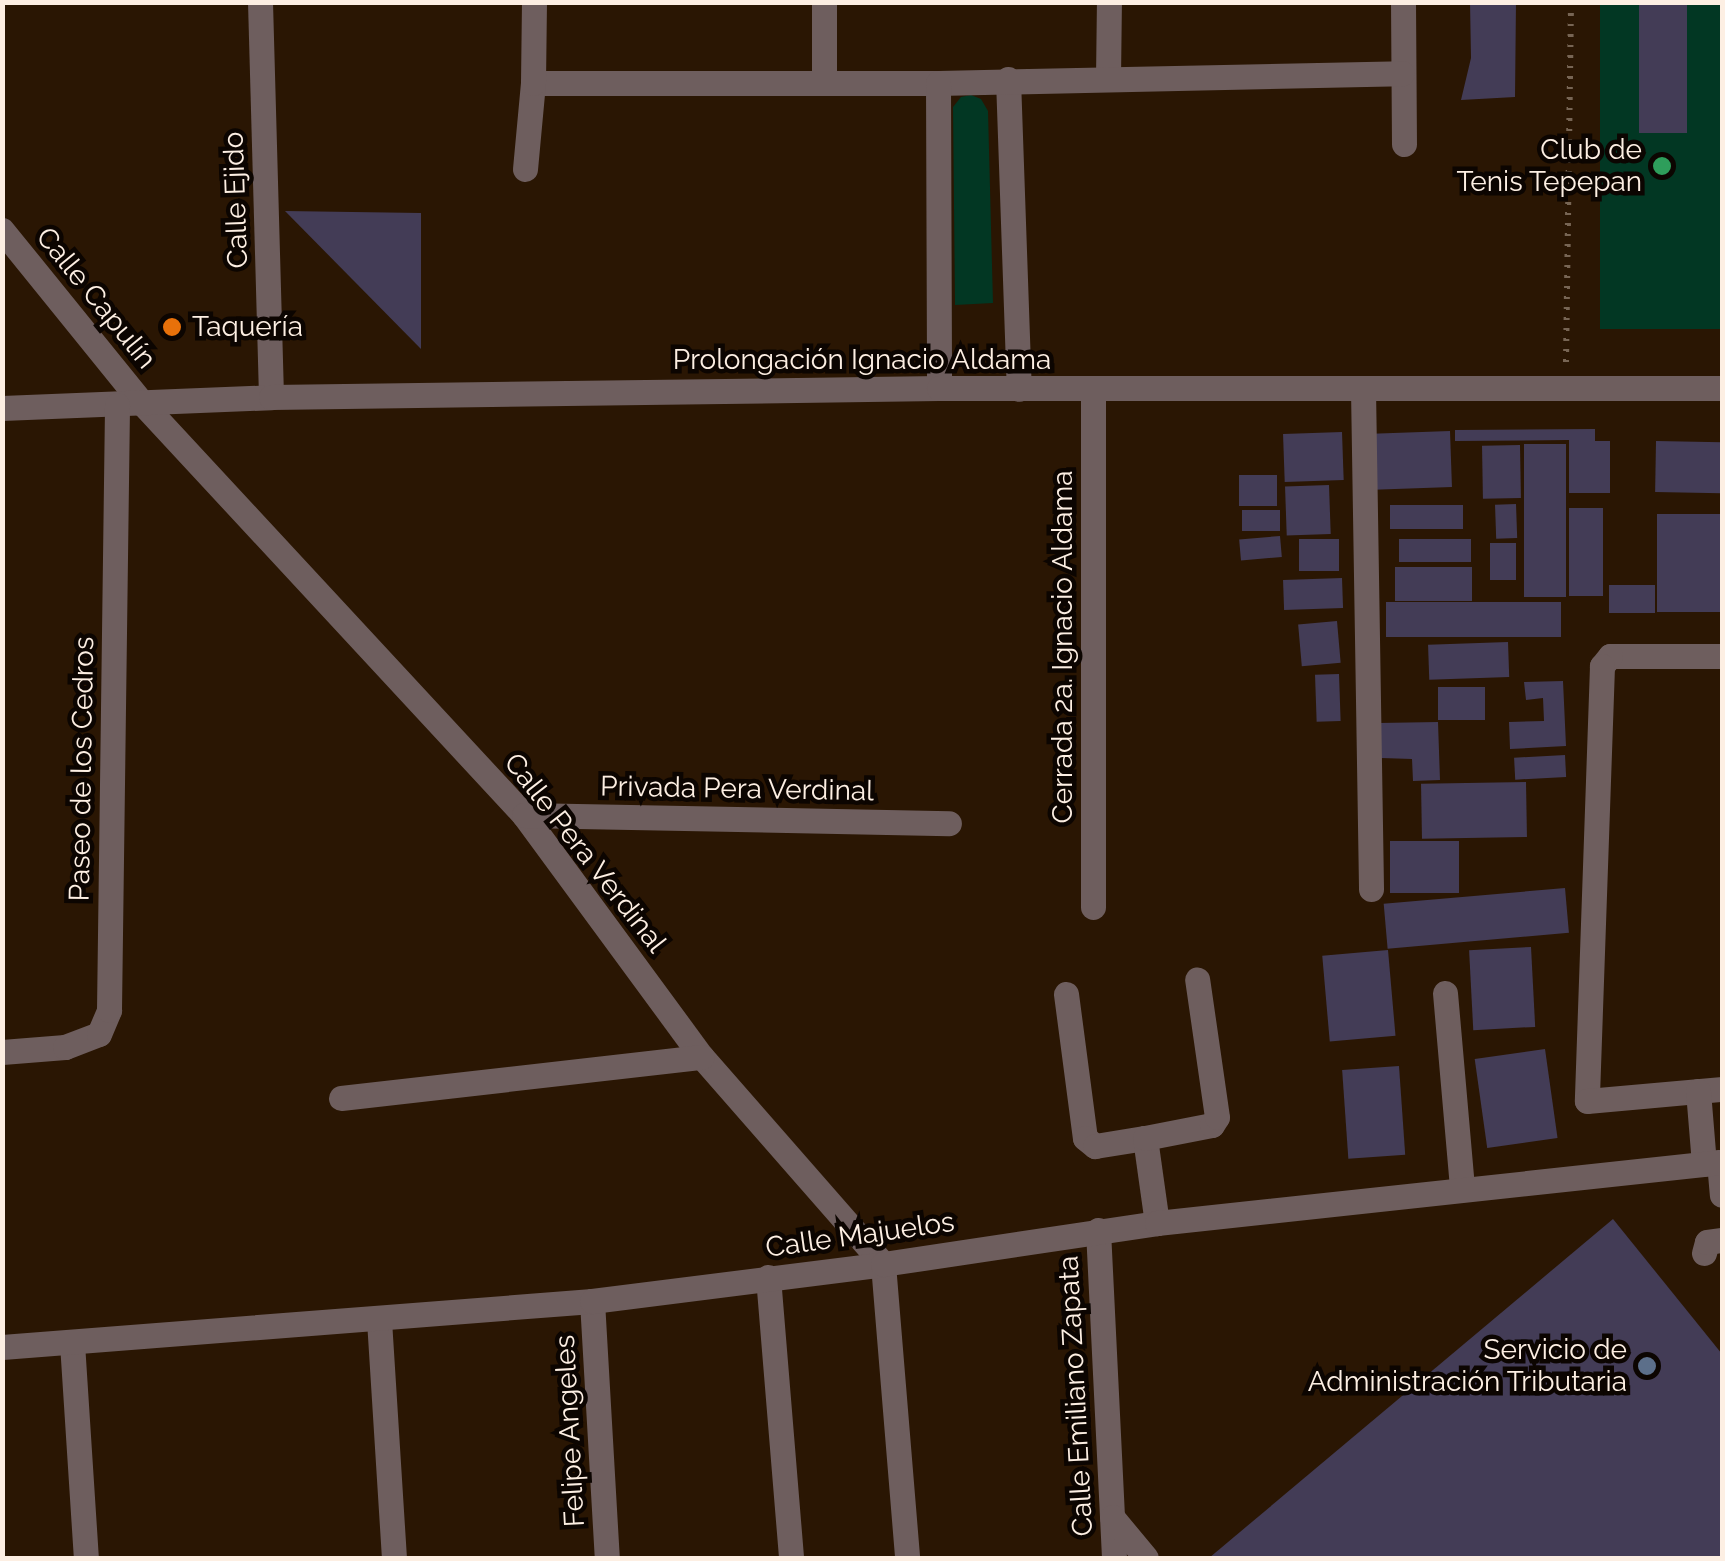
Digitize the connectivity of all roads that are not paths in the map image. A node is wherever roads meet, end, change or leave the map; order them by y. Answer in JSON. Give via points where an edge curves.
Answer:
{"nodes":[{"id":1,"x":260,"y":2,"type":"edge"},
{"id":2,"x":534,"y":2,"type":"edge"},
{"id":3,"x":824,"y":2,"type":"edge"},
{"id":4,"x":1109,"y":2,"type":"edge"},
{"id":5,"x":1403,"y":2,"type":"edge"},
{"id":6,"x":1402,"y":73,"type":"junction"},
{"id":7,"x":1008,"y":79,"type":"junction"},
{"id":8,"x":1108,"y":79,"type":"junction"},
{"id":9,"x":824,"y":81,"type":"junction"},
{"id":10,"x":533,"y":83,"type":"junction"},
{"id":11,"x":938,"y":83,"type":"junction"},
{"id":12,"x":1404,"y":144,"type":"dead end"},
{"id":13,"x":525,"y":169,"type":"dead end"},
{"id":14,"x":2,"y":230,"type":"edge"},
{"id":15,"x":939,"y":388,"type":"junction"},
{"id":16,"x":1093,"y":388,"type":"junction"},
{"id":17,"x":1722,"y":388,"type":"edge"},
{"id":18,"x":1019,"y":389,"type":"junction"},
{"id":19,"x":1363,"y":389,"type":"junction"},
{"id":20,"x":271,"y":397,"type":"junction"},
{"id":21,"x":130,"y":404,"type":"junction"},
{"id":22,"x":2,"y":408,"type":"edge"},
{"id":23,"x":1722,"y":656,"type":"edge"},
{"id":24,"x":524,"y":815,"type":"junction"},
{"id":25,"x":949,"y":823,"type":"dead end"},
{"id":26,"x":1371,"y":889,"type":"dead end"},
{"id":27,"x":1093,"y":907,"type":"dead end"},
{"id":28,"x":1198,"y":979,"type":"dead end"},
{"id":29,"x":1445,"y":993,"type":"dead end"},
{"id":30,"x":1066,"y":994,"type":"dead end"},
{"id":31,"x":2,"y":1052,"type":"edge"},
{"id":32,"x":702,"y":1057,"type":"junction"},
{"id":33,"x":1710,"y":1090,"type":"edge"},
{"id":34,"x":341,"y":1098,"type":"dead end"},
{"id":35,"x":1145,"y":1138,"type":"junction"},
{"id":36,"x":1715,"y":1162,"type":"edge"},
{"id":37,"x":1462,"y":1189,"type":"junction"},
{"id":38,"x":1722,"y":1195,"type":"edge"},
{"id":39,"x":1158,"y":1222,"type":"junction"},
{"id":40,"x":1098,"y":1230,"type":"junction"},
{"id":41,"x":882,"y":1264,"type":"junction"},
{"id":42,"x":768,"y":1277,"type":"junction"},
{"id":43,"x":592,"y":1301,"type":"junction"},
{"id":44,"x":378,"y":1320,"type":"junction"},
{"id":45,"x":72,"y":1343,"type":"junction"},
{"id":46,"x":2,"y":1347,"type":"edge"},
{"id":47,"x":1112,"y":1517,"type":"junction"},
{"id":48,"x":86,"y":1558,"type":"edge"},
{"id":49,"x":394,"y":1558,"type":"edge"},
{"id":50,"x":607,"y":1558,"type":"edge"},
{"id":51,"x":791,"y":1558,"type":"edge"},
{"id":52,"x":907,"y":1558,"type":"edge"},
{"id":53,"x":1114,"y":1558,"type":"edge"},
{"id":54,"x":1146,"y":1558,"type":"edge"}],
"edges":[{"from":1,"to":20,"type":"street","name":"Calle Ejido"},
{"from":2,"to":10,"type":"street"},
{"from":3,"to":9,"type":"street"},
{"from":4,"to":8,"type":"street"},
{"from":5,"to":6,"type":"street"},
{"from":6,"to":8,"type":"street"},
{"from":6,"to":12,"type":"street"},
{"from":7,"to":8,"type":"street"},
{"from":7,"to":11,"type":"street"},
{"from":7,"to":18,"type":"street"},
{"from":9,"to":10,"type":"street"},
{"from":9,"to":11,"type":"street"},
{"from":10,"to":13,"type":"street"},
{"from":11,"to":15,"type":"street"},
{"from":14,"to":21,"type":"street","name":"Calle Capulín"},
{"from":15,"to":18,"type":"street","name":"Prolongación Ignacio Aldama"},
{"from":15,"to":20,"type":"street","name":"Prolongación Ignacio Aldama"},
{"from":16,"to":18,"type":"street","name":"Prolongación Ignacio Aldama"},
{"from":16,"to":19,"type":"street","name":"Prolongación Ignacio Aldama"},
{"from":16,"to":27,"type":"street","name":"Cerrada 2a. Ignacio Aldama"},
{"from":17,"to":19,"type":"street","name":"Prolongación Ignacio Aldama"},
{"from":19,"to":26,"type":"street"},
{"from":20,"to":21,"type":"street","name":"Prolongación Ignacio Aldama"},
{"from":21,"to":22,"type":"street","name":"Prolongación Ignacio Aldama"},
{"from":21,"to":24,"type":"street","name":"Calle Pera Verdinal"},
{"from":21,"to":31,"type":"street","name":"Paseo de los Cedros","via":[[109,1010],[99,1034],[65,1047]]},
{"from":23,"to":33,"type":"street","via":[[1610,656],[1602,666],[1586,1101]]},
{"from":24,"to":25,"type":"street","name":"Privada Pera Verdinal"},
{"from":24,"to":32,"type":"street","name":"Calle Pera Verdinal"},
{"from":28,"to":35,"type":"street","via":[[1217,1117],[1212,1125]]},
{"from":29,"to":37,"type":"street"},
{"from":30,"to":35,"type":"street","via":[[1086,1138],[1095,1146]]},
{"from":32,"to":34,"type":"street"},
{"from":32,"to":41,"type":"street","name":"Calle Pera Verdinal"},
{"from":33,"to":36,"type":"street"},
{"from":35,"to":39,"type":"street"},
{"from":36,"to":37,"type":"street","name":"Calle Majuelos"},
{"from":36,"to":38,"type":"street"},
{"from":37,"to":39,"type":"street","name":"Calle Majuelos"},
{"from":39,"to":40,"type":"street","name":"Calle Majuelos"},
{"from":40,"to":41,"type":"street","name":"Calle Majuelos"},
{"from":40,"to":47,"type":"street","name":"Calle Emiliano Zapata"},
{"from":41,"to":42,"type":"street","name":"Calle Majuelos"},
{"from":41,"to":52,"type":"street"},
{"from":42,"to":43,"type":"street","name":"Calle Majuelos"},
{"from":42,"to":51,"type":"street"},
{"from":43,"to":44,"type":"street","name":"Calle Majuelos"},
{"from":43,"to":50,"type":"street","name":"Felipe Angeles"},
{"from":44,"to":45,"type":"street","name":"Calle Majuelos"},
{"from":44,"to":49,"type":"street"},
{"from":45,"to":46,"type":"street","name":"Calle Majuelos"},
{"from":45,"to":48,"type":"street"},
{"from":47,"to":53,"type":"street","name":"Calle Emiliano Zapata"},
{"from":47,"to":54,"type":"street"}]}
